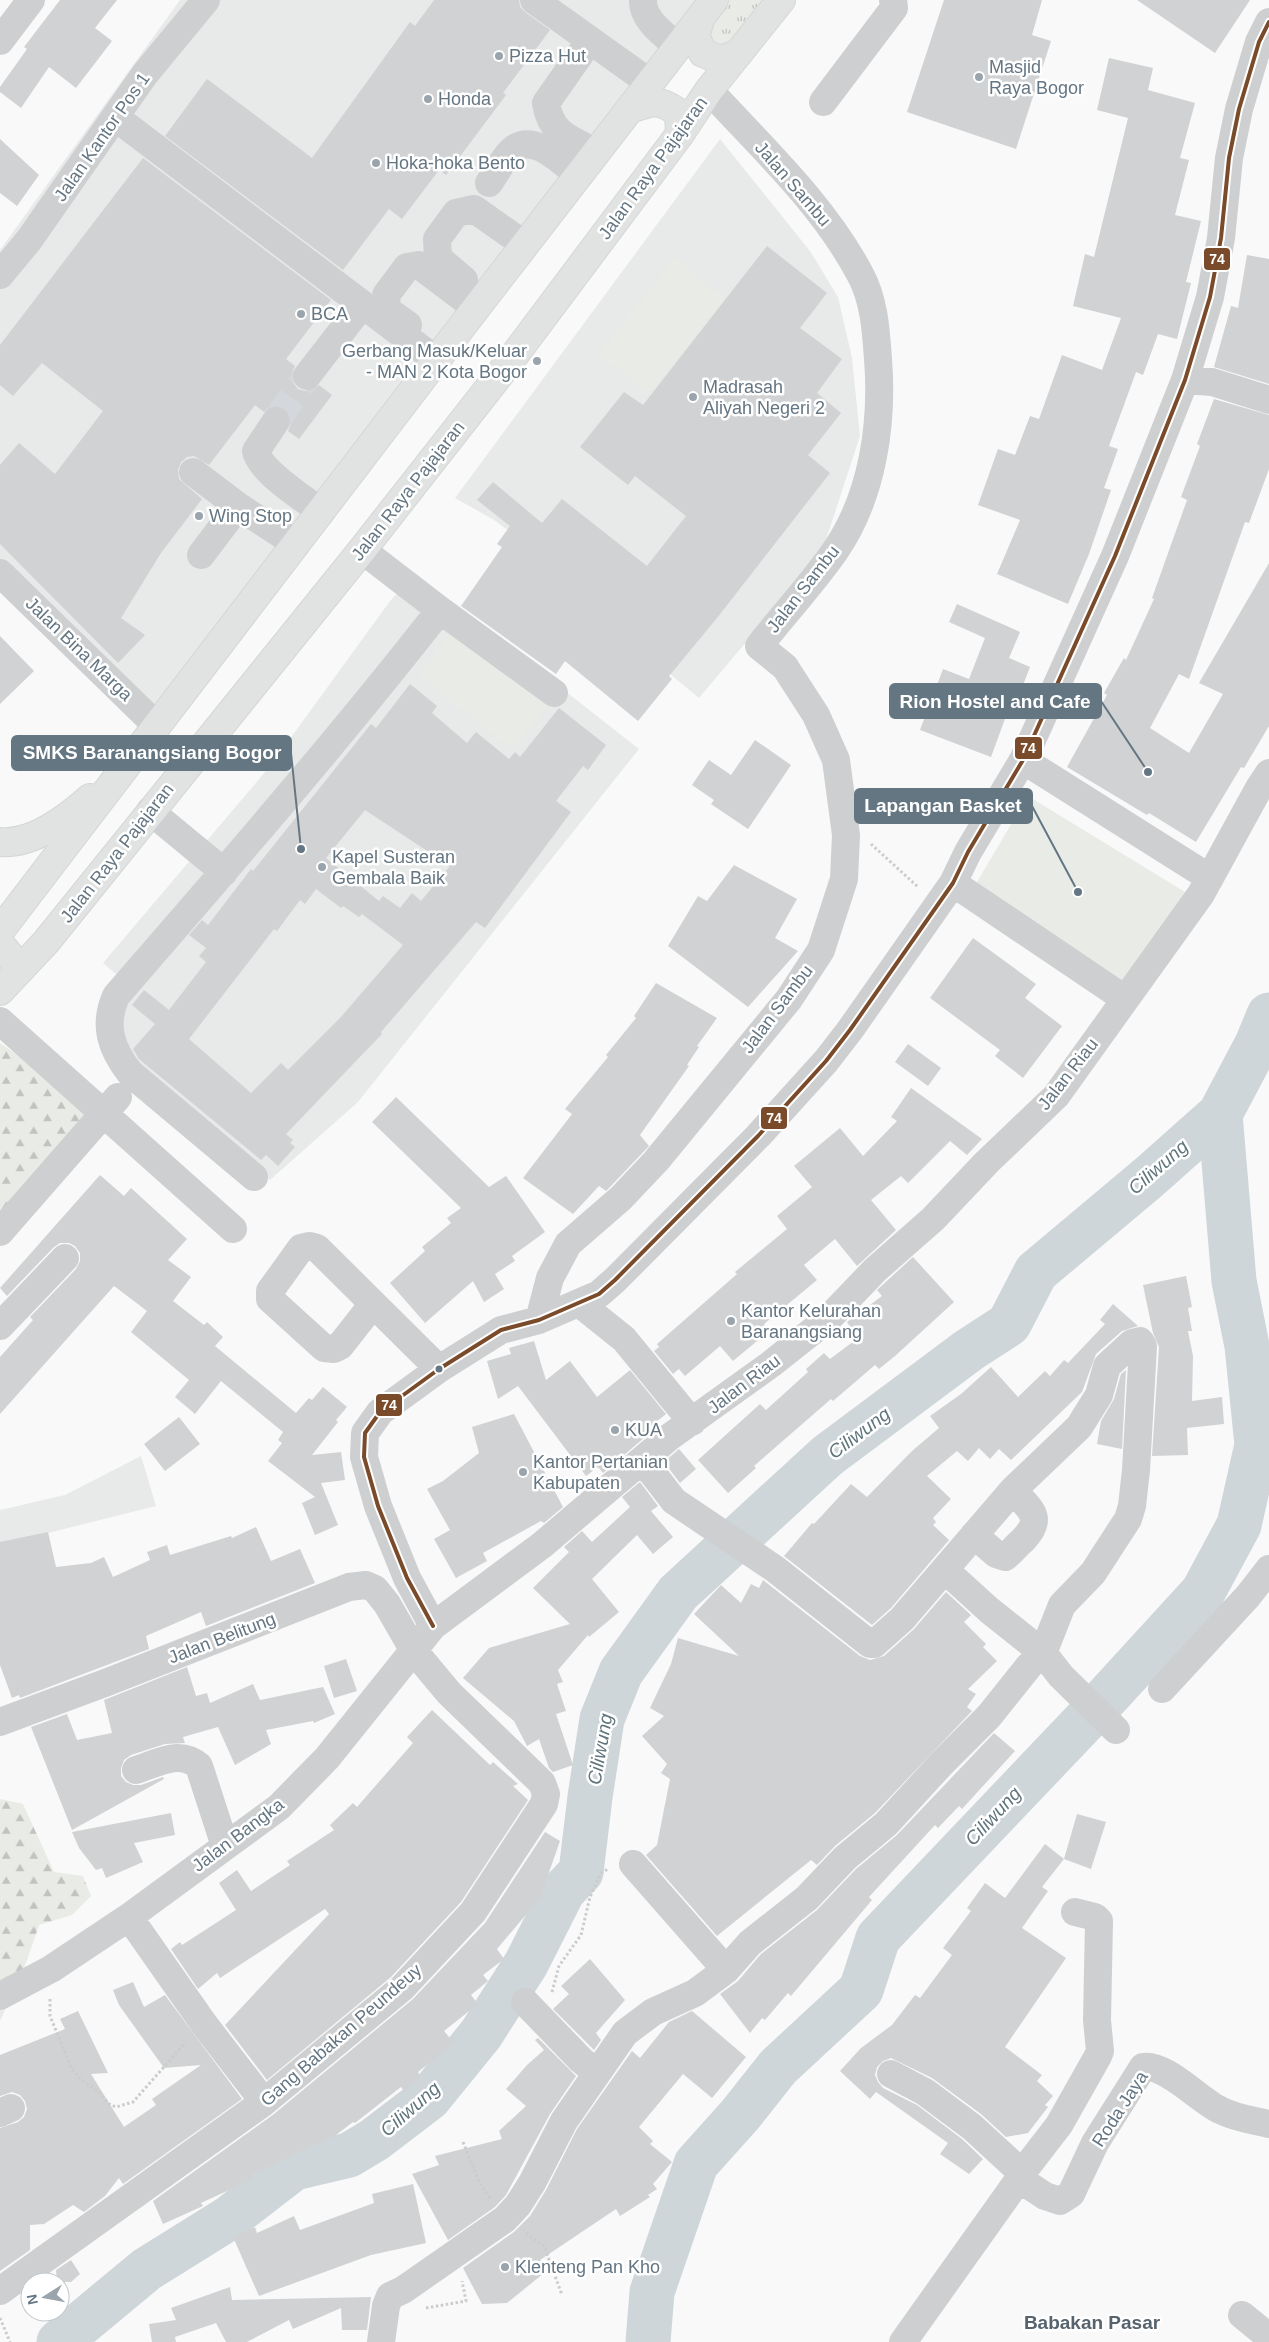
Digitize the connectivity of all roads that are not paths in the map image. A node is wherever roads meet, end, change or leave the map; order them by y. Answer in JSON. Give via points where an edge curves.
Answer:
{"nodes":[{"id":1,"x":31,"y":0,"type":"edge"},
{"id":2,"x":206,"y":0,"type":"edge"},
{"id":3,"x":534,"y":0,"type":"edge"},
{"id":4,"x":643,"y":0,"type":"edge"},
{"id":5,"x":781,"y":0,"type":"edge"},
{"id":6,"x":893,"y":0,"type":"edge"},
{"id":7,"x":708,"y":9,"type":"edge"},
{"id":8,"x":1266,"y":37,"type":"edge"},
{"id":9,"x":0,"y":41,"type":"edge"},
{"id":10,"x":678,"y":47,"type":"junction"},
{"id":11,"x":581,"y":53,"type":"dead end"},
{"id":12,"x":738,"y":54,"type":"junction"},
{"id":13,"x":650,"y":83,"type":"junction"},
{"id":14,"x":709,"y":90,"type":"junction"},
{"id":15,"x":823,"y":102,"type":"dead end"},
{"id":16,"x":630,"y":109,"type":"junction"},
{"id":17,"x":115,"y":117,"type":"junction"},
{"id":18,"x":680,"y":134,"type":"junction"},
{"id":19,"x":596,"y":153,"type":"junction"},
{"id":20,"x":580,"y":175,"type":"junction"},
{"id":21,"x":489,"y":183,"type":"dead end"},
{"id":22,"x":525,"y":245,"type":"junction"},
{"id":23,"x":0,"y":275,"type":"edge"},
{"id":24,"x":480,"y":303,"type":"junction"},
{"id":25,"x":362,"y":304,"type":"junction"},
{"id":26,"x":440,"y":356,"type":"junction"},
{"id":27,"x":307,"y":376,"type":"tunnel mouth"},
{"id":28,"x":1185,"y":380,"type":"junction"},
{"id":29,"x":1269,"y":400,"type":"edge"},
{"id":30,"x":276,"y":421,"type":"tunnel mouth"},
{"id":31,"x":193,"y":472,"type":"dead end"},
{"id":32,"x":238,"y":506,"type":"junction"},
{"id":33,"x":321,"y":512,"type":"junction"},
{"id":34,"x":296,"y":544,"type":"junction"},
{"id":35,"x":362,"y":550,"type":"junction"},
{"id":36,"x":201,"y":554,"type":"dead end"},
{"id":37,"x":0,"y":573,"type":"edge"},
{"id":38,"x":440,"y":610,"type":"junction"},
{"id":39,"x":554,"y":693,"type":"dead end"},
{"id":40,"x":157,"y":726,"type":"junction"},
{"id":41,"x":1023,"y":760,"type":"junction"},
{"id":42,"x":129,"y":763,"type":"junction"},
{"id":43,"x":1269,"y":773,"type":"edge"},
{"id":44,"x":150,"y":811,"type":"junction"},
{"id":45,"x":0,"y":842,"type":"edge"},
{"id":46,"x":224,"y":872,"type":"junction"},
{"id":47,"x":1210,"y":878,"type":"junction"},
{"id":48,"x":946,"y":892,"type":"junction"},
{"id":49,"x":0,"y":931,"type":"edge"},
{"id":50,"x":0,"y":944,"type":"edge"},
{"id":51,"x":21,"y":969,"type":"junction"},
{"id":52,"x":0,"y":991,"type":"edge"},
{"id":53,"x":1125,"y":999,"type":"junction"},
{"id":54,"x":0,"y":1021,"type":"edge"},
{"id":55,"x":110,"y":1105,"type":"junction"},
{"id":56,"x":254,"y":1177,"type":"dead end"},
{"id":57,"x":233,"y":1229,"type":"dead end"},
{"id":58,"x":0,"y":1232,"type":"edge"},
{"id":59,"x":65,"y":1258,"type":"dead end"},
{"id":60,"x":579,"y":1303,"type":"junction"},
{"id":61,"x":373,"y":1304,"type":"dead end"},
{"id":62,"x":4,"y":1315,"type":"edge"},
{"id":63,"x":539,"y":1320,"type":"junction"},
{"id":64,"x":439,"y":1369,"type":"junction"},
{"id":65,"x":692,"y":1422,"type":"junction"},
{"id":66,"x":643,"y":1461,"type":"junction"},
{"id":67,"x":1014,"y":1490,"type":"junction"},
{"id":68,"x":974,"y":1535,"type":"junction"},
{"id":69,"x":1269,"y":1569,"type":"edge"},
{"id":70,"x":944,"y":1570,"type":"junction"},
{"id":71,"x":433,"y":1626,"type":"junction"},
{"id":72,"x":414,"y":1651,"type":"junction"},
{"id":73,"x":1043,"y":1653,"type":"junction"},
{"id":74,"x":1162,"y":1689,"type":"dead end"},
{"id":75,"x":0,"y":1722,"type":"edge"},
{"id":76,"x":1116,"y":1730,"type":"dead end"},
{"id":77,"x":136,"y":1770,"type":"dead end"},
{"id":78,"x":225,"y":1846,"type":"junction"},
{"id":79,"x":633,"y":1864,"type":"road end"},
{"id":80,"x":1075,"y":1912,"type":"dead end"},
{"id":81,"x":129,"y":1917,"type":"junction"},
{"id":82,"x":726,"y":1970,"type":"junction"},
{"id":83,"x":0,"y":1996,"type":"edge"},
{"id":84,"x":525,"y":2002,"type":"road end"},
{"id":85,"x":597,"y":2073,"type":"junction"},
{"id":86,"x":891,"y":2074,"type":"dead end"},
{"id":87,"x":264,"y":2102,"type":"junction"},
{"id":88,"x":1269,"y":2124,"type":"edge"},
{"id":89,"x":1020,"y":2176,"type":"junction"},
{"id":90,"x":0,"y":2291,"type":"edge"},
{"id":91,"x":1242,"y":2315,"type":"dead end"},
{"id":92,"x":1269,"y":2337,"type":"edge"},
{"id":93,"x":381,"y":2342,"type":"edge"},
{"id":94,"x":903,"y":2342,"type":"edge"}],
"edges":[{"from":1,"to":9,"type":"street"},
{"from":2,"to":17,"type":"street","name":"Jalan Kantor Pos 1","via":[[145,74]]},
{"from":3,"to":13,"type":"street"},
{"from":4,"to":10,"type":"street","via":[[646,16]]},
{"from":5,"to":12,"type":"highway","name":"Jalan Raya Pajajaran"},
{"from":6,"to":15,"type":"street","via":[[894,8]]},
{"from":7,"to":10,"type":"highway"},
{"from":7,"to":12,"type":"highway","via":[[695,36],[703,53],[720,60]]},
{"from":8,"to":28,"type":"street","via":[[1238,109],[1210,297]]},
{"from":10,"to":13,"type":"highway"},
{"from":11,"to":19,"type":"street","via":[[546,103],[554,128]]},
{"from":12,"to":14,"type":"highway","name":"Jalan Raya Pajajaran"},
{"from":13,"to":16,"type":"highway"},
{"from":14,"to":18,"type":"highway","name":"Jalan Raya Pajajaran"},
{"from":14,"to":63,"type":"street","name":"Jalan Sambu","via":[[828,222],[861,276],[874,317],[879,374],[875,446],[866,487],[835,550],[759,646],[785,667],[816,715],[836,760],[846,835],[844,879],[821,950],[789,999],[656,1161],[621,1198],[568,1244],[550,1278]]},
{"from":16,"to":18,"type":"highway","via":[[654,101],[667,104],[679,113]]},
{"from":16,"to":19,"type":"highway"},
{"from":17,"to":23,"type":"street","name":"Jalan Kantor Pos 1","via":[[29,240]]},
{"from":17,"to":25,"type":"street"},
{"from":18,"to":35,"type":"highway","name":"Jalan Raya Pajajaran","via":[[507,365]]},
{"from":19,"to":20,"type":"highway"},
{"from":20,"to":21,"type":"street","via":[[538,146],[527,143],[514,149]]},
{"from":20,"to":22,"type":"highway"},
{"from":22,"to":24,"type":"highway"},
{"from":22,"to":24,"type":"street","via":[[474,209],[456,213],[437,240],[438,258]]},
{"from":24,"to":26,"type":"highway"},
{"from":24,"to":26,"type":"street","via":[[419,264],[407,266],[386,295],[387,310]]},
{"from":25,"to":26,"type":"street"},
{"from":25,"to":27,"type":"street"},
{"from":26,"to":33,"type":"highway"},
{"from":28,"to":29,"type":"street","via":[[1212,382]]},
{"from":28,"to":41,"type":"street","via":[[1115,556]]},
{"from":30,"to":33,"type":"street","via":[[256,450],[257,458]]},
{"from":31,"to":32,"type":"street"},
{"from":32,"to":34,"type":"street"},
{"from":32,"to":36,"type":"street"},
{"from":33,"to":34,"type":"highway"},
{"from":34,"to":40,"type":"highway"},
{"from":35,"to":38,"type":"street"},
{"from":35,"to":44,"type":"highway","name":"Jalan Raya Pajajaran"},
{"from":37,"to":40,"type":"street","name":"Jalan Bina Marga"},
{"from":38,"to":39,"type":"street"},
{"from":38,"to":46,"type":"street"},
{"from":40,"to":42,"type":"highway"},
{"from":41,"to":47,"type":"street"},
{"from":41,"to":48,"type":"street"},
{"from":42,"to":45,"type":"highway","via":[[70,815],[12,843]]},
{"from":42,"to":49,"type":"highway"},
{"from":43,"to":47,"type":"street","name":"Jalan Riau"},
{"from":44,"to":46,"type":"street"},
{"from":44,"to":51,"type":"highway","name":"Jalan Raya Pajajaran"},
{"from":46,"to":56,"type":"street","via":[[116,996],[111,1007],[110,1032],[118,1058],[130,1073]]},
{"from":47,"to":53,"type":"street","name":"Jalan Riau"},
{"from":48,"to":53,"type":"street"},
{"from":48,"to":60,"type":"street","via":[[850,1030],[798,1092],[615,1280],[599,1294]]},
{"from":50,"to":51,"type":"highway"},
{"from":51,"to":52,"type":"highway","name":"Jalan Raya Pajajaran"},
{"from":53,"to":65,"type":"street","name":"Jalan Riau","via":[[1056,1096],[933,1219],[875,1270],[829,1318]]},
{"from":54,"to":55,"type":"street"},
{"from":55,"to":57,"type":"street"},
{"from":55,"to":58,"type":"street"},
{"from":59,"to":62,"type":"street"},
{"from":60,"to":63,"type":"street"},
{"from":60,"to":65,"type":"street","via":[[624,1339]]},
{"from":61,"to":64,"type":"street"},
{"from":63,"to":64,"type":"street","via":[[501,1330]]},
{"from":64,"to":71,"type":"street","via":[[380,1412],[365,1433],[364,1457],[378,1506],[408,1578]]},
{"from":65,"to":66,"type":"street","name":"Jalan Riau"},
{"from":66,"to":70,"type":"street","via":[[674,1501],[775,1569],[870,1644],[890,1631]]},
{"from":66,"to":71,"type":"street","name":"Jalan Riau","via":[[535,1550]]},
{"from":67,"to":68,"type":"street"},
{"from":67,"to":68,"type":"street","via":[[1035,1518],[1033,1529],[1005,1556],[996,1554]]},
{"from":67,"to":73,"type":"street","via":[[1079,1427],[1099,1395],[1107,1366],[1132,1342],[1140,1341],[1143,1346],[1132,1506],[1122,1530],[1093,1573],[1062,1605]]},
{"from":68,"to":70,"type":"street"},
{"from":69,"to":74,"type":"street"},
{"from":70,"to":73,"type":"street"},
{"from":71,"to":72,"type":"street","name":"Jalan Bangka"},
{"from":72,"to":75,"type":"street","name":"Jalan Belitung","via":[[375,1589],[366,1585],[349,1587]]},
{"from":72,"to":78,"type":"street","name":"Jalan Bangka","via":[[327,1758],[279,1807]]},
{"from":72,"to":87,"type":"street","name":"Gang Babakan Peundeuy","via":[[449,1693],[542,1783],[546,1794],[544,1804],[473,1912],[402,1988]]},
{"from":73,"to":76,"type":"street","via":[[1061,1676]]},
{"from":73,"to":82,"type":"street","via":[[990,1716],[886,1824],[845,1858],[807,1898],[750,1943]]},
{"from":77,"to":78,"type":"street","via":[[179,1757],[191,1758],[199,1766]]},
{"from":78,"to":81,"type":"street","name":"Jalan Bangka"},
{"from":79,"to":82,"type":"street"},
{"from":80,"to":89,"type":"street","via":[[1099,1921],[1096,2020],[1100,2051],[1059,2125]]},
{"from":81,"to":83,"type":"street","name":"Jalan Bangka","via":[[51,1969]]},
{"from":81,"to":87,"type":"street"},
{"from":82,"to":85,"type":"street","via":[[694,1993],[653,2012],[625,2033]]},
{"from":84,"to":85,"type":"street"},
{"from":85,"to":93,"type":"street","via":[[564,2121],[518,2206],[505,2219],[390,2296]]},
{"from":86,"to":89,"type":"street","via":[[925,2092],[972,2126]]},
{"from":87,"to":90,"type":"street","name":"Gang Babakan Peundeuy"},
{"from":88,"to":89,"type":"street","name":"Roda Jaya","via":[[1222,2112],[1152,2065],[1143,2067],[1095,2144],[1071,2194],[1060,2201],[1045,2196]]},
{"from":89,"to":94,"type":"street"},
{"from":91,"to":92,"type":"street"}]}
